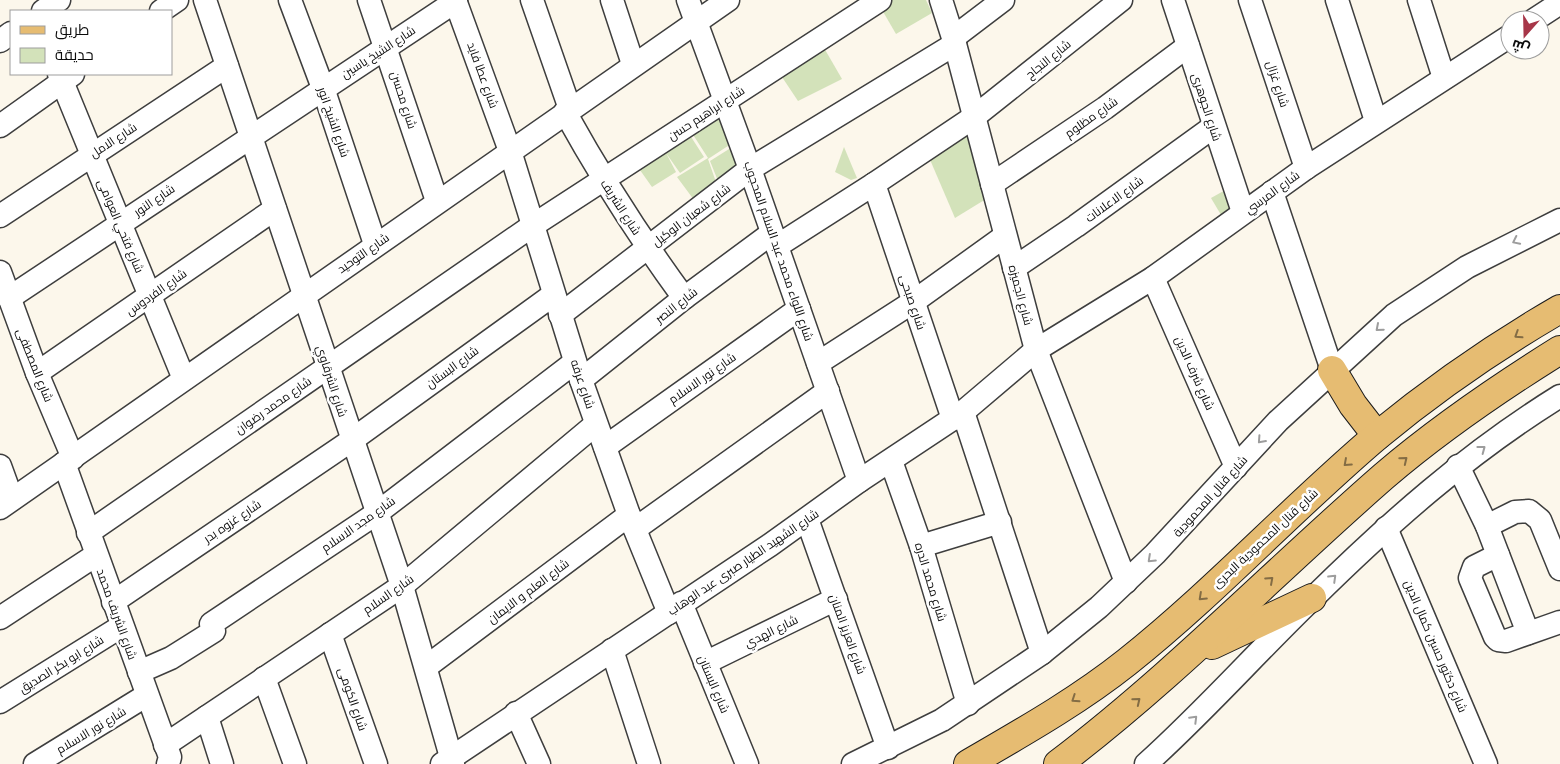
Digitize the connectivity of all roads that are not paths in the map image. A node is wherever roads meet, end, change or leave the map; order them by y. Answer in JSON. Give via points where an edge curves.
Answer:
{"nodes":[{"id":1,"x":59,"y":0,"type":"edge"},
{"id":2,"x":177,"y":0,"type":"edge"},
{"id":3,"x":205,"y":0,"type":"edge"},
{"id":4,"x":290,"y":0,"type":"edge"},
{"id":5,"x":369,"y":0,"type":"edge"},
{"id":6,"x":532,"y":0,"type":"edge"},
{"id":7,"x":612,"y":0,"type":"edge"},
{"id":8,"x":688,"y":0,"type":"edge"},
{"id":9,"x":728,"y":0,"type":"edge"},
{"id":10,"x":880,"y":0,"type":"edge"},
{"id":11,"x":941,"y":0,"type":"edge"},
{"id":12,"x":1003,"y":0,"type":"edge"},
{"id":13,"x":1122,"y":0,"type":"edge"},
{"id":14,"x":1173,"y":0,"type":"edge"},
{"id":15,"x":1250,"y":0,"type":"edge"},
{"id":16,"x":1337,"y":0,"type":"edge"},
{"id":17,"x":1419,"y":0,"type":"edge"},
{"id":18,"x":456,"y":1,"type":"edge"},
{"id":19,"x":1560,"y":3,"type":"edge"},
{"id":20,"x":44,"y":10,"type":"edge"},
{"id":21,"x":162,"y":10,"type":"edge"},
{"id":22,"x":1549,"y":10,"type":"edge"},
{"id":23,"x":694,"y":22,"type":"junction"},
{"id":24,"x":954,"y":41,"type":"junction"},
{"id":25,"x":1500,"y":42,"type":"edge"},
{"id":26,"x":386,"y":46,"type":"junction"},
{"id":27,"x":1188,"y":46,"type":"junction"},
{"id":28,"x":633,"y":64,"type":"junction"},
{"id":29,"x":227,"y":66,"type":"junction"},
{"id":30,"x":65,"y":76,"type":"edge"},
{"id":31,"x":1444,"y":78,"type":"junction"},
{"id":32,"x":323,"y":88,"type":"junction"},
{"id":33,"x":724,"y":101,"type":"junction"},
{"id":34,"x":567,"y":110,"type":"junction"},
{"id":35,"x":974,"y":117,"type":"junction"},
{"id":36,"x":1376,"y":121,"type":"junction"},
{"id":37,"x":0,"y":126,"type":"edge"},
{"id":38,"x":1214,"y":127,"type":"junction"},
{"id":39,"x":250,"y":136,"type":"junction"},
{"id":40,"x":510,"y":151,"type":"junction"},
{"id":41,"x":91,"y":154,"type":"junction"},
{"id":42,"x":1306,"y":168,"type":"junction"},
{"id":43,"x":750,"y":169,"type":"junction"},
{"id":44,"x":603,"y":180,"type":"junction"},
{"id":45,"x":874,"y":184,"type":"junction"},
{"id":46,"x":992,"y":184,"type":"junction"},
{"id":47,"x":1272,"y":192,"type":"junction"},
{"id":48,"x":437,"y":201,"type":"junction"},
{"id":49,"x":275,"y":209,"type":"junction"},
{"id":50,"x":1243,"y":212,"type":"junction"},
{"id":51,"x":0,"y":216,"type":"edge"},
{"id":52,"x":1560,"y":220,"type":"edge"},
{"id":53,"x":120,"y":223,"type":"junction"},
{"id":54,"x":532,"y":226,"type":"junction"},
{"id":55,"x":1005,"y":236,"type":"junction"},
{"id":56,"x":775,"y":239,"type":"junction"},
{"id":57,"x":375,"y":244,"type":"junction"},
{"id":58,"x":647,"y":248,"type":"junction"},
{"id":59,"x":1014,"y":268,"type":"junction"},
{"id":60,"x":0,"y":272,"type":"edge"},
{"id":61,"x":1153,"y":278,"type":"junction"},
{"id":62,"x":304,"y":294,"type":"junction"},
{"id":63,"x":150,"y":296,"type":"junction"},
{"id":64,"x":9,"y":298,"type":"junction"},
{"id":65,"x":684,"y":298,"type":"junction"},
{"id":66,"x":913,"y":302,"type":"junction"},
{"id":67,"x":556,"y":305,"type":"junction"},
{"id":68,"x":799,"y":309,"type":"junction"},
{"id":69,"x":1560,"y":309,"type":"edge"},
{"id":70,"x":1036,"y":350,"type":"junction"},
{"id":71,"x":1560,"y":350,"type":"edge"},
{"id":72,"x":818,"y":363,"type":"junction"},
{"id":73,"x":327,"y":368,"type":"junction"},
{"id":74,"x":1332,"y":370,"type":"junction"},
{"id":75,"x":578,"y":371,"type":"junction"},
{"id":76,"x":37,"y":373,"type":"junction"},
{"id":77,"x":184,"y":379,"type":"junction"},
{"id":78,"x":828,"y":391,"type":"junction"},
{"id":79,"x":1560,"y":396,"type":"edge"},
{"id":80,"x":958,"y":416,"type":"junction"},
{"id":81,"x":596,"y":424,"type":"junction"},
{"id":82,"x":1377,"y":436,"type":"junction"},
{"id":83,"x":352,"y":440,"type":"junction"},
{"id":84,"x":604,"y":447,"type":"junction"},
{"id":85,"x":68,"y":461,"type":"junction"},
{"id":86,"x":891,"y":461,"type":"junction"},
{"id":87,"x":0,"y":466,"type":"edge"},
{"id":88,"x":1458,"y":466,"type":"junction"},
{"id":89,"x":1236,"y":467,"type":"junction"},
{"id":90,"x":860,"y":481,"type":"junction"},
{"id":91,"x":6,"y":503,"type":"edge"},
{"id":92,"x":377,"y":513,"type":"junction"},
{"id":93,"x":807,"y":519,"type":"junction"},
{"id":94,"x":632,"y":522,"type":"junction"},
{"id":95,"x":1000,"y":522,"type":"junction"},
{"id":96,"x":1486,"y":526,"type":"junction"},
{"id":97,"x":1386,"y":528,"type":"junction"},
{"id":98,"x":88,"y":533,"type":"junction"},
{"id":99,"x":921,"y":546,"type":"junction"},
{"id":100,"x":96,"y":556,"type":"junction"},
{"id":101,"x":1498,"y":556,"type":"junction"},
{"id":102,"x":1560,"y":570,"type":"edge"},
{"id":103,"x":1126,"y":582,"type":"junction"},
{"id":104,"x":402,"y":586,"type":"junction"},
{"id":105,"x":1312,"y":598,"type":"junction"},
{"id":106,"x":836,"y":599,"type":"junction"},
{"id":107,"x":113,"y":602,"type":"junction"},
{"id":108,"x":675,"y":608,"type":"junction"},
{"id":109,"x":0,"y":618,"type":"edge"},
{"id":110,"x":1560,"y":622,"type":"edge"},
{"id":111,"x":122,"y":626,"type":"junction"},
{"id":112,"x":1528,"y":633,"type":"junction"},
{"id":113,"x":330,"y":634,"type":"junction"},
{"id":114,"x":612,"y":650,"type":"junction"},
{"id":115,"x":1042,"y":653,"type":"junction"},
{"id":116,"x":1192,"y":654,"type":"junction"},
{"id":117,"x":705,"y":663,"type":"junction"},
{"id":118,"x":426,"y":667,"type":"junction"},
{"id":119,"x":139,"y":672,"type":"junction"},
{"id":120,"x":264,"y":678,"type":"junction"},
{"id":121,"x":147,"y":695,"type":"junction"},
{"id":122,"x":0,"y":702,"type":"edge"},
{"id":123,"x":968,"y":704,"type":"junction"},
{"id":124,"x":516,"y":713,"type":"junction"},
{"id":125,"x":207,"y":717,"type":"junction"},
{"id":126,"x":888,"y":748,"type":"junction"},
{"id":127,"x":167,"y":754,"type":"edge"},
{"id":128,"x":449,"y":762,"type":"edge"},
{"id":129,"x":35,"y":764,"type":"edge"},
{"id":130,"x":222,"y":764,"type":"edge"},
{"id":131,"x":295,"y":764,"type":"edge"},
{"id":132,"x":376,"y":764,"type":"edge"},
{"id":133,"x":538,"y":764,"type":"edge"},
{"id":134,"x":649,"y":764,"type":"edge"},
{"id":135,"x":747,"y":764,"type":"edge"},
{"id":136,"x":854,"y":764,"type":"edge"},
{"id":137,"x":968,"y":764,"type":"edge"},
{"id":138,"x":1058,"y":764,"type":"edge"},
{"id":139,"x":1146,"y":764,"type":"edge"},
{"id":140,"x":1486,"y":764,"type":"edge"}],
"edges":[{"from":1,"to":20,"type":"street"},
{"from":2,"to":21,"type":"street"},
{"from":3,"to":29,"type":"street","name":"شارع الشرقاوي"},
{"from":4,"to":32,"type":"street","name":"شارع الشيخ انور"},
{"from":5,"to":26,"type":"street","name":"شارع محسن"},
{"from":6,"to":34,"type":"street","name":"شارع الشريف"},
{"from":7,"to":28,"type":"street"},
{"from":8,"to":23,"type":"street","name":"شارع اللواء محمد عبد السلام المحجوب"},
{"from":9,"to":23,"type":"street","name":"شارع التوحيد"},
{"from":10,"to":33,"type":"street","name":"شارع ابراهيم حسن"},
{"from":11,"to":24,"type":"street","name":"شارع الجميزه"},
{"from":12,"to":24,"type":"street"},
{"from":13,"to":35,"type":"street","name":"شارع النجاح"},
{"from":14,"to":27,"type":"street","name":"شارع الجوهرى"},
{"from":15,"to":42,"type":"street","name":"شارع غزال"},
{"from":16,"to":36,"type":"street"},
{"from":17,"to":31,"type":"street"},
{"from":18,"to":26,"type":"street","name":"شارع الشيخ ياسين"},
{"from":18,"to":40,"type":"street","name":"شارع عطا فايد"},
{"from":19,"to":22,"type":"street"},
{"from":23,"to":28,"type":"street","name":"شارع التوحيد"},
{"from":23,"to":33,"type":"street","name":"شارع اللواء محمد عبد السلام المحجوب"},
{"from":24,"to":35,"type":"street","name":"شارع الجميزه"},
{"from":24,"to":43,"type":"street","name":"شارع شعبان الوكيل"},
{"from":25,"to":31,"type":"street","name":"شارع المرسي"},
{"from":26,"to":32,"type":"street","name":"شارع الشيخ ياسين"},
{"from":26,"to":48,"type":"street","name":"شارع محسن"},
{"from":27,"to":38,"type":"street","name":"شارع الجوهرى"},
{"from":27,"to":46,"type":"street","name":"شارع مظلوم","via":[[1105,108]]},
{"from":28,"to":34,"type":"street","name":"شارع التوحيد"},
{"from":29,"to":39,"type":"street","name":"شارع الشرقاوي"},
{"from":29,"to":41,"type":"street","name":"شارع الامل"},
{"from":30,"to":37,"type":"street"},
{"from":30,"to":41,"type":"street","name":"شارع فتحي العوامى"},
{"from":31,"to":36,"type":"street","name":"شارع المرسي"},
{"from":32,"to":39,"type":"street","name":"شارع الشيخ ياسين"},
{"from":32,"to":57,"type":"street","name":"شارع الشيخ انور"},
{"from":33,"to":43,"type":"street","name":"شارع اللواء محمد عبد السلام المحجوب"},
{"from":33,"to":44,"type":"street","name":"شارع ابراهيم حسن"},
{"from":34,"to":40,"type":"street","name":"شارع التوحيد"},
{"from":34,"to":44,"type":"street","name":"شارع الشريف"},
{"from":35,"to":45,"type":"street","name":"شارع النصر"},
{"from":35,"to":46,"type":"street","name":"شارع الجميزه"},
{"from":36,"to":42,"type":"street","name":"شارع المرسي"},
{"from":38,"to":50,"type":"street","name":"شارع الجوهرى"},
{"from":38,"to":59,"type":"street","name":"شارع الاعلانات"},
{"from":39,"to":49,"type":"street","name":"شارع الشرقاوي"},
{"from":39,"to":53,"type":"street","name":"شارع النور"},
{"from":40,"to":48,"type":"street","name":"شارع التوحيد"},
{"from":40,"to":54,"type":"street","name":"شارع عرفه"},
{"from":41,"to":51,"type":"street","name":"شارع الامل"},
{"from":41,"to":53,"type":"street","name":"شارع فتحي العوامى"},
{"from":42,"to":47,"type":"street","name":"شارع المرسي"},
{"from":43,"to":56,"type":"street","name":"شارع اللواء محمد عبد السلام المحجوب"},
{"from":43,"to":58,"type":"street","name":"شارع شعبان الوكيل"},
{"from":44,"to":54,"type":"street","name":"شارع ابراهيم حسن"},
{"from":44,"to":58,"type":"street","name":"شارع الشريف"},
{"from":45,"to":56,"type":"street","name":"شارع النصر"},
{"from":45,"to":66,"type":"street","name":"شارع صبحى"},
{"from":46,"to":55,"type":"street","name":"شارع الجميزه"},
{"from":47,"to":50,"type":"street","name":"شارع المرسي"},
{"from":47,"to":74,"type":"street"},
{"from":48,"to":57,"type":"street","name":"شارع التوحيد"},
{"from":49,"to":62,"type":"street","name":"شارع الشرقاوي"},
{"from":49,"to":63,"type":"street","name":"شارع الفردوس"},
{"from":50,"to":61,"type":"street","name":"شارع المرسي"},
{"from":52,"to":74,"type":"street","name":"شارع قنال المحمودية","one_way":true,"via":[[1506,246],[1430,290],[1394,316]]},
{"from":53,"to":63,"type":"street","name":"شارع فتحي العوامى"},
{"from":53,"to":64,"type":"street","name":"شارع النور"},
{"from":54,"to":67,"type":"street","name":"شارع عرفه"},
{"from":54,"to":73,"type":"street","name":"شارع محمد رضوان"},
{"from":55,"to":59,"type":"street","name":"شارع الجميزه"},
{"from":55,"to":66,"type":"street"},
{"from":56,"to":65,"type":"street","name":"شارع النصر"},
{"from":56,"to":68,"type":"street","name":"شارع اللواء محمد عبد السلام المحجوب"},
{"from":57,"to":62,"type":"street","name":"شارع التوحيد"},
{"from":58,"to":65,"type":"street","name":"شارع الشريف"},
{"from":58,"to":67,"type":"street","name":"شارع شعبان الوكيل"},
{"from":59,"to":70,"type":"street","name":"شارع الجميزه"},
{"from":60,"to":64,"type":"street","name":"شارع المصطفى"},
{"from":61,"to":70,"type":"street","name":"شارع المرسي"},
{"from":61,"to":89,"type":"street","name":"شارع شرف الدين"},
{"from":62,"to":73,"type":"street","name":"شارع الشرقاوي"},
{"from":62,"to":77,"type":"street","name":"شارع التوحيد"},
{"from":63,"to":76,"type":"street","name":"شارع الفردوس"},
{"from":63,"to":77,"type":"street","name":"شارع فتحي العوامى"},
{"from":64,"to":76,"type":"street","name":"شارع المصطفى"},
{"from":65,"to":75,"type":"street","name":"شارع النصر"},
{"from":66,"to":72,"type":"street"},
{"from":66,"to":80,"type":"street","name":"شارع صبحى"},
{"from":67,"to":75,"type":"street","name":"شارع عرفه"},
{"from":67,"to":83,"type":"street","name":"شارع البستان"},
{"from":68,"to":72,"type":"street","name":"شارع اللواء محمد عبد السلام المحجوب"},
{"from":68,"to":84,"type":"street","name":"شارع نور الاسلام"},
{"from":69,"to":82,"type":"main road","name":"شارع قنال المحمودية البحرى","one_way":true,"via":[[1469,367]]},
{"from":70,"to":80,"type":"street","name":"شارع الشهيد الطيار صبرى عبد الوهاب"},
{"from":70,"to":103,"type":"street","name":"شارع الجميزه"},
{"from":116,"to":71,"type":"main road","one_way":true,"via":[[1385,475],[1474,406]]},
{"from":72,"to":78,"type":"street","name":"شارع اللواء محمد عبد السلام المحجوب"},
{"from":73,"to":83,"type":"street","name":"شارع الشرقاوي"},
{"from":73,"to":98,"type":"street","name":"شارع محمد رضوان"},
{"from":74,"to":82,"type":"main road"},
{"from":74,"to":89,"type":"street","name":"شارع قنال المحمودية","one_way":true,"via":[[1278,421]]},
{"from":75,"to":81,"type":"street","name":"شارع عرفه"},
{"from":75,"to":92,"type":"street","name":"شارع مجد الاسلام"},
{"from":76,"to":85,"type":"street","name":"شارع المصطفى"},
{"from":77,"to":85,"type":"street","name":"شارع التوحيد"},
{"from":78,"to":90,"type":"street","name":"شارع اللواء محمد عبد السلام المحجوب"},
{"from":78,"to":94,"type":"street","name":"شارع العلم و الايمان"},
{"from":88,"to":79,"type":"street","one_way":true},
{"from":80,"to":86,"type":"street","name":"شارع الشهيد الطيار صبرى عبد الوهاب"},
{"from":80,"to":95,"type":"street","name":"شارع صبحى"},
{"from":81,"to":84,"type":"street","name":"شارع عرفه"},
{"from":81,"to":104,"type":"street","name":"شارع السلام"},
{"from":82,"to":137,"type":"main road","name":"شارع قنال المحمودية البحرى","one_way":true,"via":[[1126,663],[1073,702]]},
{"from":83,"to":92,"type":"street","name":"شارع الشرقاوي"},
{"from":83,"to":107,"type":"street","name":"شارع غزوه بدر"},
{"from":84,"to":94,"type":"street","name":"شارع عرفه"},
{"from":85,"to":91,"type":"street","name":"شارع التوحيد"},
{"from":85,"to":98,"type":"street","name":"شارع الشريف محمد"},
{"from":86,"to":90,"type":"street","name":"شارع الشهيد الطيار صبرى عبد الوهاب"},
{"from":86,"to":99,"type":"street","name":"شارع محمد الدره"},
{"from":87,"to":91,"type":"street"},
{"from":88,"to":96,"type":"street"},
{"from":88,"to":97,"type":"street"},
{"from":89,"to":103,"type":"street","name":"شارع قنال المحمودية","one_way":true},
{"from":90,"to":93,"type":"street","name":"شارع الشهيد الطيار صبرى عبد الوهاب"},
{"from":92,"to":104,"type":"street","name":"شارع الشرقاوي"},
{"from":92,"to":119,"type":"street","name":"شارع مجد الاسلام","via":[[211,624],[214,631],[171,658]]},
{"from":93,"to":106,"type":"street","name":"شارع العزيز المنان"},
{"from":93,"to":108,"type":"street","name":"شارع الشهيد الطيار صبرى عبد الوهاب"},
{"from":94,"to":108,"type":"street","name":"شارع عرفه"},
{"from":94,"to":118,"type":"street","name":"شارع العلم و الايمان"},
{"from":95,"to":99,"type":"street"},
{"from":95,"to":115,"type":"street","name":"شارع صبحى"},
{"from":96,"to":101,"type":"street"},
{"from":96,"to":102,"type":"street","via":[[1515,512],[1529,511],[1540,520]]},
{"from":105,"to":97,"type":"street","one_way":true},
{"from":97,"to":140,"type":"street","name":"شارع دكتور حسين كمال الدين"},
{"from":98,"to":100,"type":"street","name":"شارع الشريف محمد"},
{"from":99,"to":123,"type":"street","name":"شارع محمد الدره"},
{"from":100,"to":107,"type":"street","name":"شارع الشريف محمد"},
{"from":100,"to":109,"type":"street"},
{"from":101,"to":112,"type":"street"},
{"from":101,"to":112,"type":"street","via":[[1474,567],[1470,578],[1472,584],[1498,640],[1506,641]]},
{"from":103,"to":115,"type":"street","name":"شارع قنال المحمودية"},
{"from":104,"to":113,"type":"street","name":"شارع السلام"},
{"from":104,"to":118,"type":"street","name":"شارع الشرقاوي"},
{"from":105,"to":116,"type":"main road"},
{"from":139,"to":105,"type":"street","one_way":true},
{"from":106,"to":117,"type":"street","name":"شارع الهدي"},
{"from":106,"to":126,"type":"street","name":"شارع العزيز المنان"},
{"from":107,"to":111,"type":"street","name":"شارع الشريف محمد"},
{"from":108,"to":114,"type":"street","name":"شارع الشهيد الطيار صبرى عبد الوهاب"},
{"from":108,"to":117,"type":"street","name":"شارع البستان"},
{"from":110,"to":112,"type":"street"},
{"from":111,"to":119,"type":"street","name":"شارع الشريف محمد"},
{"from":111,"to":122,"type":"street","name":"شارع ابو بكر الصديق"},
{"from":113,"to":120,"type":"street","name":"شارع السلام"},
{"from":113,"to":132,"type":"street","name":"شارع الكومى"},
{"from":114,"to":124,"type":"street","name":"شارع الشهيد الطيار صبرى عبد الوهاب"},
{"from":114,"to":134,"type":"street"},
{"from":115,"to":123,"type":"street","name":"شارع قنال المحمودية"},
{"from":138,"to":116,"type":"main road","one_way":true},
{"from":117,"to":135,"type":"street","name":"شارع البستان"},
{"from":118,"to":128,"type":"street","name":"شارع الشرقاوي"},
{"from":119,"to":121,"type":"street","name":"شارع الشريف محمد"},
{"from":120,"to":125,"type":"street","name":"شارع السلام"},
{"from":120,"to":131,"type":"street"},
{"from":121,"to":127,"type":"street","name":"شارع الشريف محمد"},
{"from":121,"to":129,"type":"street","name":"شارع نور الاسلام"},
{"from":123,"to":126,"type":"street","name":"شارع قنال المحمودية"},
{"from":124,"to":128,"type":"street","name":"شارع الشهيد الطيار صبرى عبد الوهاب"},
{"from":124,"to":133,"type":"street"},
{"from":125,"to":127,"type":"street","name":"شارع السلام"},
{"from":125,"to":130,"type":"street"},
{"from":126,"to":136,"type":"street","name":"شارع قنال المحمودية"}]}
